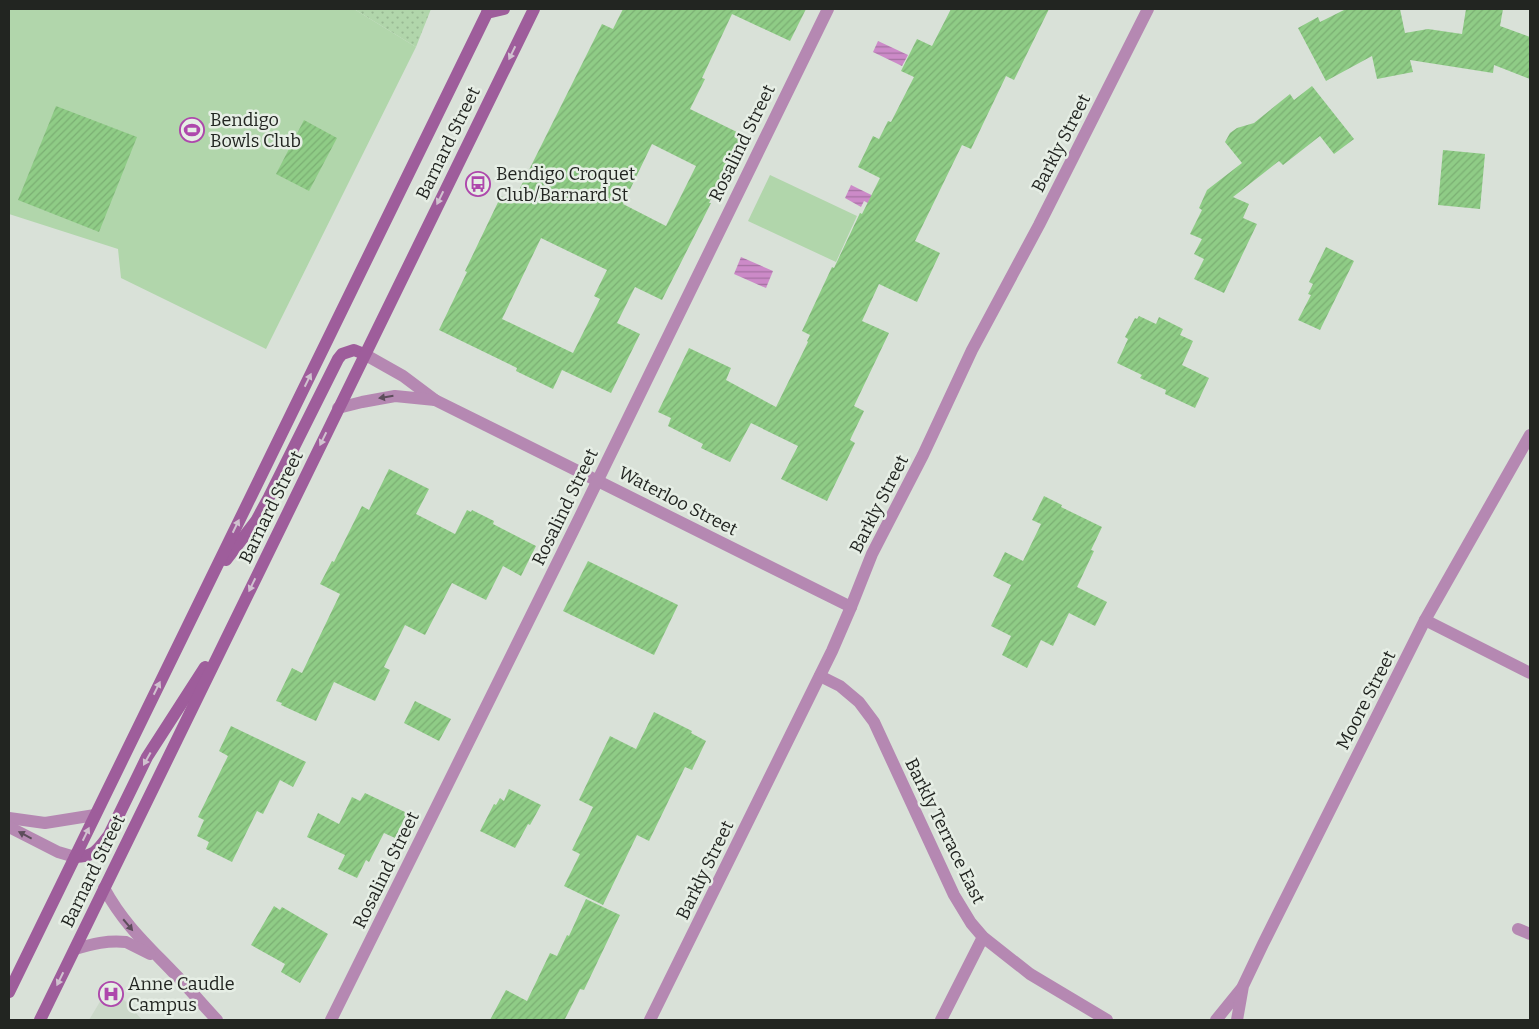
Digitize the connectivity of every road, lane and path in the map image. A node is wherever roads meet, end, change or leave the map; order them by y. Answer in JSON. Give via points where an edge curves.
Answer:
{"nodes":[{"id":1,"x":504,"y":9,"type":"edge"},
{"id":2,"x":534,"y":9,"type":"edge"},
{"id":3,"x":828,"y":9,"type":"edge"},
{"id":4,"x":1148,"y":9,"type":"edge"},
{"id":5,"x":488,"y":11,"type":"edge"},
{"id":6,"x":364,"y":354,"type":"junction"},
{"id":7,"x":435,"y":400,"type":"junction"},
{"id":8,"x":338,"y":408,"type":"junction"},
{"id":9,"x":1530,"y":435,"type":"edge"},
{"id":10,"x":597,"y":481,"type":"junction"},
{"id":11,"x":209,"y":582,"type":"junction"},
{"id":12,"x":851,"y":607,"type":"junction"},
{"id":13,"x":1425,"y":620,"type":"junction"},
{"id":14,"x":231,"y":630,"type":"junction"},
{"id":15,"x":1530,"y":674,"type":"edge"},
{"id":16,"x":820,"y":676,"type":"junction"},
{"id":17,"x":95,"y":815,"type":"junction"},
{"id":18,"x":9,"y":818,"type":"edge"},
{"id":19,"x":9,"y":827,"type":"edge"},
{"id":20,"x":75,"y":857,"type":"junction"},
{"id":21,"x":104,"y":888,"type":"junction"},
{"id":22,"x":983,"y":937,"type":"junction"},
{"id":23,"x":75,"y":949,"type":"junction"},
{"id":24,"x":159,"y":958,"type":"junction"},
{"id":25,"x":1244,"y":986,"type":"junction"},
{"id":26,"x":9,"y":992,"type":"edge"},
{"id":27,"x":40,"y":1020,"type":"edge"},
{"id":28,"x":217,"y":1020,"type":"edge"},
{"id":29,"x":331,"y":1020,"type":"edge"},
{"id":30,"x":650,"y":1020,"type":"edge"},
{"id":31,"x":941,"y":1020,"type":"edge"},
{"id":32,"x":1107,"y":1020,"type":"edge"},
{"id":33,"x":1216,"y":1020,"type":"edge"},
{"id":34,"x":1237,"y":1020,"type":"edge"}],
"edges":[{"from":1,"to":5,"type":"main road"},
{"from":2,"to":6,"type":"main road","name":"Barnard Street","one_way":true},
{"from":3,"to":10,"type":"street","name":"Rosalind Street"},
{"from":4,"to":12,"type":"street","name":"Barkly Street","via":[[972,350],[872,554]]},
{"from":11,"to":5,"type":"main road","name":"Barnard Street","one_way":true},
{"from":6,"to":7,"type":"street","name":"Waterloo Street","via":[[403,376]]},
{"from":6,"to":8,"type":"main road","name":"Barnard Street"},
{"from":6,"to":11,"type":"main road","via":[[354,350],[338,359],[256,521]]},
{"from":7,"to":8,"type":"street","name":"Waterloo Street","one_way":true,"via":[[395,396]]},
{"from":7,"to":10,"type":"street","name":"Waterloo Street"},
{"from":8,"to":14,"type":"main road","name":"Barnard Street","one_way":true},
{"from":9,"to":13,"type":"street","name":"Moore Street"},
{"from":10,"to":12,"type":"street","name":"Waterloo Street"},
{"from":10,"to":29,"type":"street","name":"Rosalind Street"},
{"from":17,"to":11,"type":"main road","name":"Barnard Street","one_way":true},
{"from":12,"to":16,"type":"street","name":"Barkly Street"},
{"from":13,"to":15,"type":"street"},
{"from":13,"to":25,"type":"street","name":"Moore Street"},
{"from":14,"to":20,"type":"main road","one_way":true,"via":[[147,758],[103,844],[87,857]]},
{"from":14,"to":21,"type":"main road","name":"Barnard Street"},
{"from":16,"to":22,"type":"street","name":"Barkly Terrace East","via":[[840,686],[859,702],[874,722],[954,895]]},
{"from":16,"to":30,"type":"street","name":"Barkly Street"},
{"from":17,"to":18,"type":"street","via":[[45,823]]},
{"from":20,"to":17,"type":"main road","name":"Barnard Street","one_way":true},
{"from":20,"to":19,"type":"street","one_way":true},
{"from":20,"to":26,"type":"main road","name":"Barnard Street"},
{"from":21,"to":23,"type":"main road","name":"Barnard Street"},
{"from":21,"to":24,"type":"street","one_way":true,"via":[[121,917]]},
{"from":22,"to":31,"type":"street"},
{"from":22,"to":32,"type":"street","name":"Barkly Terrace East","via":[[1030,974]]},
{"from":23,"to":24,"type":"street","via":[[107,941],[126,942]]},
{"from":23,"to":27,"type":"main road","name":"Barnard Street","one_way":true},
{"from":24,"to":28,"type":"street"},
{"from":25,"to":33,"type":"street","name":"Moore Street"},
{"from":25,"to":34,"type":"street","name":"Moore Street"}]}
